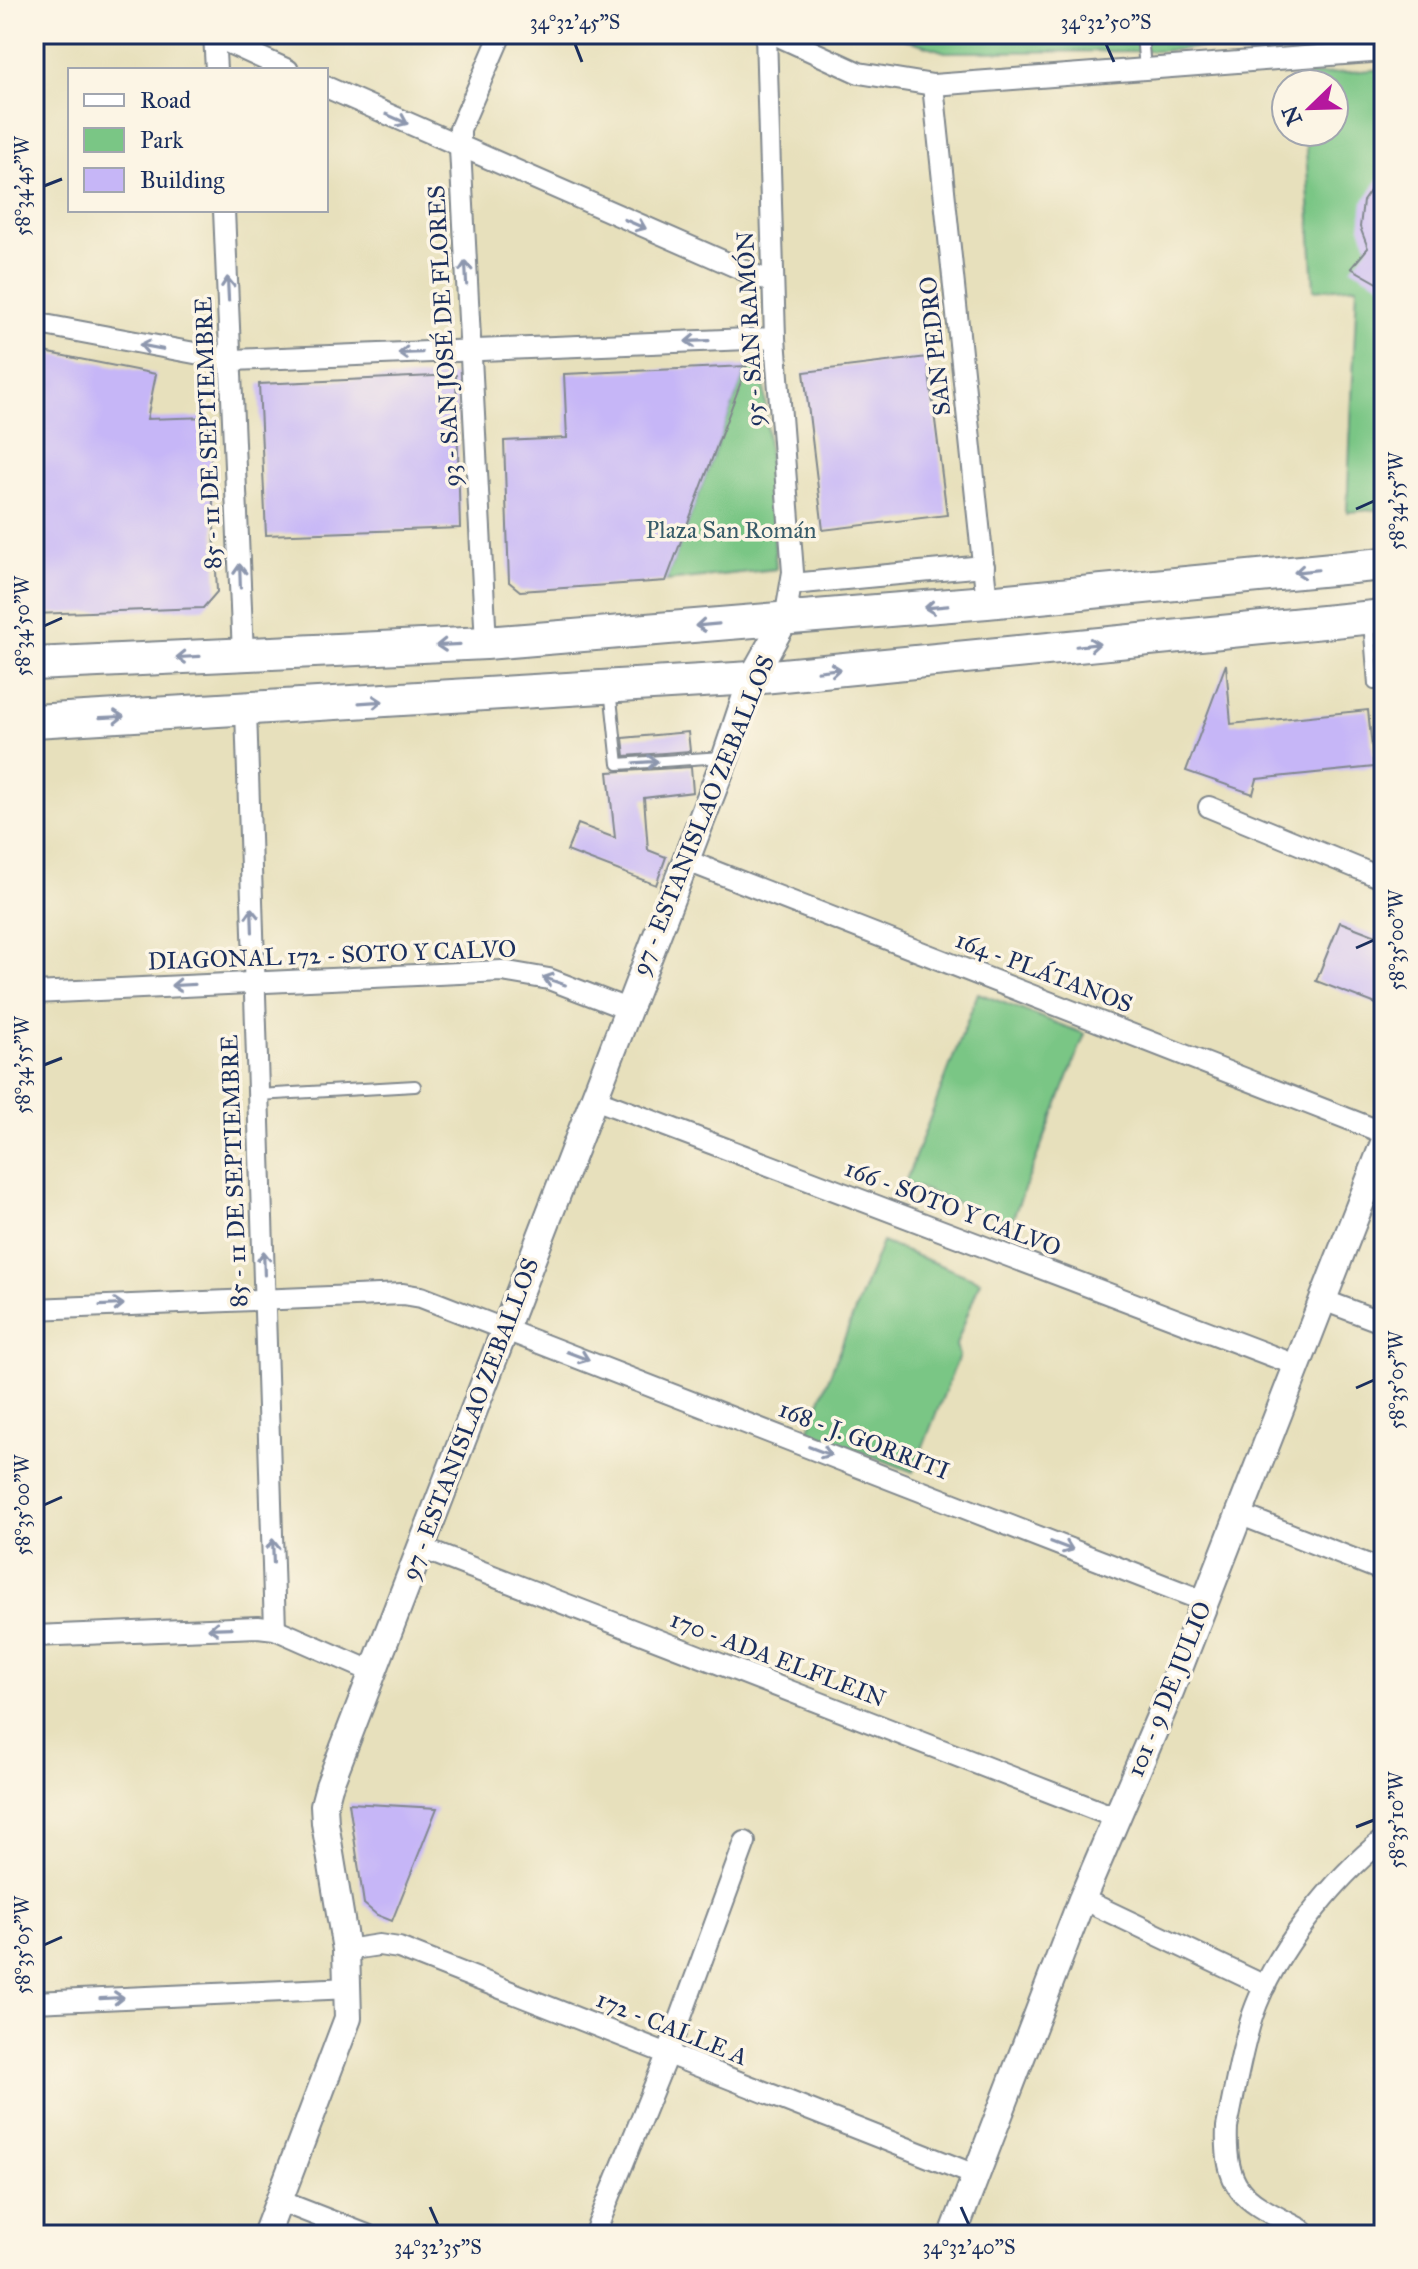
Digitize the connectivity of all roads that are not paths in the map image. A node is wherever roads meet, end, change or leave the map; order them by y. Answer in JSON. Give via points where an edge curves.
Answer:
{"nodes":[{"id":1,"x":501,"y":34,"type":"edge"},
{"id":2,"x":766,"y":34,"type":"edge"},
{"id":3,"x":774,"y":34,"type":"edge"},
{"id":4,"x":1142,"y":34,"type":"edge"},
{"id":5,"x":213,"y":35,"type":"edge"},
{"id":6,"x":1384,"y":51,"type":"edge"},
{"id":7,"x":216,"y":68,"type":"edge"},
{"id":8,"x":284,"y":68,"type":"edge"},
{"id":9,"x":1145,"y":72,"type":"junction"},
{"id":10,"x":933,"y":85,"type":"junction"},
{"id":11,"x":328,"y":88,"type":"edge"},
{"id":12,"x":460,"y":148,"type":"junction"},
{"id":13,"x":224,"y":212,"type":"edge"},
{"id":14,"x":773,"y":283,"type":"junction"},
{"id":15,"x":34,"y":323,"type":"edge"},
{"id":16,"x":775,"y":338,"type":"junction"},
{"id":17,"x":470,"y":351,"type":"junction"},
{"id":18,"x":232,"y":360,"type":"junction"},
{"id":19,"x":1384,"y":564,"type":"edge"},
{"id":20,"x":984,"y":566,"type":"junction"},
{"id":21,"x":792,"y":584,"type":"junction"},
{"id":22,"x":987,"y":602,"type":"junction"},
{"id":23,"x":1376,"y":616,"type":"edge"},
{"id":24,"x":785,"y":619,"type":"junction"},
{"id":25,"x":486,"y":643,"type":"junction"},
{"id":26,"x":243,"y":654,"type":"junction"},
{"id":27,"x":34,"y":664,"type":"edge"},
{"id":28,"x":752,"y":678,"type":"junction"},
{"id":29,"x":1374,"y":684,"type":"dead end"},
{"id":30,"x":609,"y":687,"type":"junction"},
{"id":31,"x":246,"y":710,"type":"junction"},
{"id":32,"x":34,"y":721,"type":"edge"},
{"id":33,"x":726,"y":756,"type":"junction"},
{"id":34,"x":1209,"y":807,"type":"dead end"},
{"id":35,"x":685,"y":860,"type":"junction"},
{"id":36,"x":1384,"y":879,"type":"edge"},
{"id":37,"x":254,"y":981,"type":"junction"},
{"id":38,"x":34,"y":993,"type":"edge"},
{"id":39,"x":627,"y":1009,"type":"junction"},
{"id":40,"x":415,"y":1086,"type":"dead end"},
{"id":41,"x":258,"y":1095,"type":"junction"},
{"id":42,"x":592,"y":1098,"type":"junction"},
{"id":43,"x":1384,"y":1133,"type":"edge"},
{"id":44,"x":1384,"y":1143,"type":"edge"},
{"id":45,"x":265,"y":1299,"type":"junction"},
{"id":46,"x":1323,"y":1300,"type":"junction"},
{"id":47,"x":34,"y":1309,"type":"edge"},
{"id":48,"x":1384,"y":1323,"type":"edge"},
{"id":49,"x":505,"y":1328,"type":"junction"},
{"id":50,"x":1296,"y":1365,"type":"junction"},
{"id":51,"x":1239,"y":1514,"type":"junction"},
{"id":52,"x":421,"y":1548,"type":"junction"},
{"id":53,"x":1384,"y":1571,"type":"edge"},
{"id":54,"x":1204,"y":1601,"type":"junction"},
{"id":55,"x":275,"y":1629,"type":"junction"},
{"id":56,"x":34,"y":1636,"type":"edge"},
{"id":57,"x":373,"y":1672,"type":"junction"},
{"id":58,"x":1117,"y":1818,"type":"junction"},
{"id":59,"x":1384,"y":1839,"type":"edge"},
{"id":60,"x":745,"y":1842,"type":"dead end"},
{"id":61,"x":1082,"y":1899,"type":"junction"},
{"id":62,"x":346,"y":1950,"type":"junction"},
{"id":63,"x":1265,"y":1986,"type":"junction"},
{"id":64,"x":350,"y":1988,"type":"junction"},
{"id":65,"x":34,"y":2002,"type":"edge"},
{"id":66,"x":667,"y":2055,"type":"junction"},
{"id":67,"x":975,"y":2175,"type":"junction"},
{"id":68,"x":280,"y":2201,"type":"junction"},
{"id":69,"x":1305,"y":2233,"type":"edge"},
{"id":70,"x":266,"y":2235,"type":"edge"},
{"id":71,"x":367,"y":2235,"type":"edge"},
{"id":72,"x":594,"y":2235,"type":"edge"},
{"id":73,"x":953,"y":2235,"type":"edge"}],
"edges":[{"from":1,"to":12,"type":"street","name":"93 - SAN JOSÉ DE FLORES","via":[[460,129]]},
{"from":2,"to":14,"type":"street","name":"95 - SAN RAMÓN"},
{"from":3,"to":10,"type":"street","via":[[859,73]]},
{"from":4,"to":9,"type":"lane"},
{"from":5,"to":7,"type":"street"},
{"from":5,"to":8,"type":"street"},
{"from":6,"to":9,"type":"street"},
{"from":9,"to":10,"type":"street"},
{"from":10,"to":20,"type":"street","name":"SAN PEDRO"},
{"from":11,"to":12,"type":"street","one_way":true},
{"from":12,"to":14,"type":"street","one_way":true},
{"from":17,"to":12,"type":"street","name":"93 - SAN JOSÉ DE FLORES","one_way":true},
{"from":18,"to":13,"type":"street","name":"85 - 11 DE SEPTIEMBRE","one_way":true},
{"from":14,"to":16,"type":"street","name":"95 - SAN RAMÓN"},
{"from":18,"to":15,"type":"street","one_way":true},
{"from":16,"to":17,"type":"street","one_way":true},
{"from":16,"to":21,"type":"street","name":"95 - SAN RAMÓN"},
{"from":17,"to":18,"type":"street","one_way":true},
{"from":17,"to":25,"type":"street","name":"93 - SAN JOSÉ DE FLORES"},
{"from":26,"to":18,"type":"street","name":"85 - 11 DE SEPTIEMBRE","one_way":true},
{"from":19,"to":22,"type":"main road","one_way":true},
{"from":20,"to":21,"type":"street"},
{"from":20,"to":22,"type":"street","name":"SAN PEDRO"},
{"from":21,"to":24,"type":"street","name":"95 - SAN RAMÓN"},
{"from":22,"to":24,"type":"main road","one_way":true},
{"from":28,"to":23,"type":"main road","one_way":true},
{"from":23,"to":29,"type":"lane"},
{"from":24,"to":25,"type":"main road","one_way":true},
{"from":24,"to":28,"type":"street","name":"97 - ESTANISLAO ZEBALLOS"},
{"from":25,"to":26,"type":"main road","one_way":true},
{"from":26,"to":27,"type":"main road","one_way":true},
{"from":28,"to":30,"type":"main road"},
{"from":28,"to":33,"type":"street","name":"97 - ESTANISLAO ZEBALLOS"},
{"from":31,"to":30,"type":"main road","one_way":true},
{"from":30,"to":33,"type":"lane","one_way":true,"via":[[618,764]]},
{"from":32,"to":31,"type":"main road","one_way":true},
{"from":37,"to":31,"type":"street","name":"85 - 11 DE SEPTIEMBRE","one_way":true},
{"from":33,"to":35,"type":"street","name":"97 - ESTANISLAO ZEBALLOS"},
{"from":34,"to":36,"type":"street"},
{"from":35,"to":39,"type":"street","name":"97 - ESTANISLAO ZEBALLOS"},
{"from":35,"to":43,"type":"street","name":"164 - PLÁTANOS"},
{"from":37,"to":38,"type":"street","name":"DIAGONAL 172 - SOTO Y CALVO","one_way":true},
{"from":39,"to":37,"type":"street","name":"DIAGONAL 172 - SOTO Y CALVO","one_way":true,"via":[[549,979],[502,971]]},
{"from":37,"to":41,"type":"street","name":"85 - 11 DE SEPTIEMBRE"},
{"from":39,"to":42,"type":"street","name":"97 - ESTANISLAO ZEBALLOS"},
{"from":40,"to":41,"type":"lane"},
{"from":45,"to":41,"type":"street","name":"85 - 11 DE SEPTIEMBRE","one_way":true},
{"from":42,"to":49,"type":"street","name":"97 - ESTANISLAO ZEBALLOS"},
{"from":42,"to":50,"type":"street","name":"166 - SOTO Y CALVO"},
{"from":44,"to":46,"type":"street","name":"101 - 9 DE JULIO"},
{"from":47,"to":45,"type":"street","name":"168 - J. GORRITI","one_way":true},
{"from":45,"to":49,"type":"street","name":"168 - J. GORRITI","via":[[403,1294]]},
{"from":55,"to":45,"type":"street","name":"85 - 11 DE SEPTIEMBRE","one_way":true},
{"from":46,"to":48,"type":"street"},
{"from":46,"to":50,"type":"street","name":"101 - 9 DE JULIO"},
{"from":49,"to":52,"type":"street","name":"97 - ESTANISLAO ZEBALLOS"},
{"from":49,"to":54,"type":"street","name":"168 - J. GORRITI","one_way":true},
{"from":50,"to":51,"type":"street","name":"101 - 9 DE JULIO"},
{"from":51,"to":53,"type":"street"},
{"from":51,"to":54,"type":"street","name":"101 - 9 DE JULIO"},
{"from":52,"to":57,"type":"street","name":"97 - ESTANISLAO ZEBALLOS"},
{"from":52,"to":58,"type":"street","name":"170 - ADA ELFLEIN"},
{"from":54,"to":58,"type":"street","name":"101 - 9 DE JULIO"},
{"from":55,"to":56,"type":"street","one_way":true},
{"from":55,"to":57,"type":"street"},
{"from":57,"to":62,"type":"street","name":"97 - ESTANISLAO ZEBALLOS","via":[[324,1805]]},
{"from":58,"to":61,"type":"street","name":"101 - 9 DE JULIO"},
{"from":59,"to":63,"type":"street","via":[[1349,1870]]},
{"from":60,"to":66,"type":"street"},
{"from":61,"to":63,"type":"street"},
{"from":61,"to":67,"type":"street","name":"101 - 9 DE JULIO"},
{"from":62,"to":64,"type":"street","name":"97 - ESTANISLAO ZEBALLOS"},
{"from":62,"to":66,"type":"street","name":"172 - CALLE A","via":[[399,1948]]},
{"from":63,"to":69,"type":"street","via":[[1243,2056],[1226,2146],[1231,2172],[1245,2199]]},
{"from":65,"to":64,"type":"street","one_way":true},
{"from":64,"to":68,"type":"street","name":"97 - ESTANISLAO ZEBALLOS","via":[[344,2036]]},
{"from":66,"to":67,"type":"street","name":"172 - CALLE A"},
{"from":66,"to":72,"type":"street"},
{"from":67,"to":73,"type":"street","name":"101 - 9 DE JULIO"},
{"from":68,"to":70,"type":"street","name":"97 - ESTANISLAO ZEBALLOS"},
{"from":68,"to":71,"type":"street"}]}
